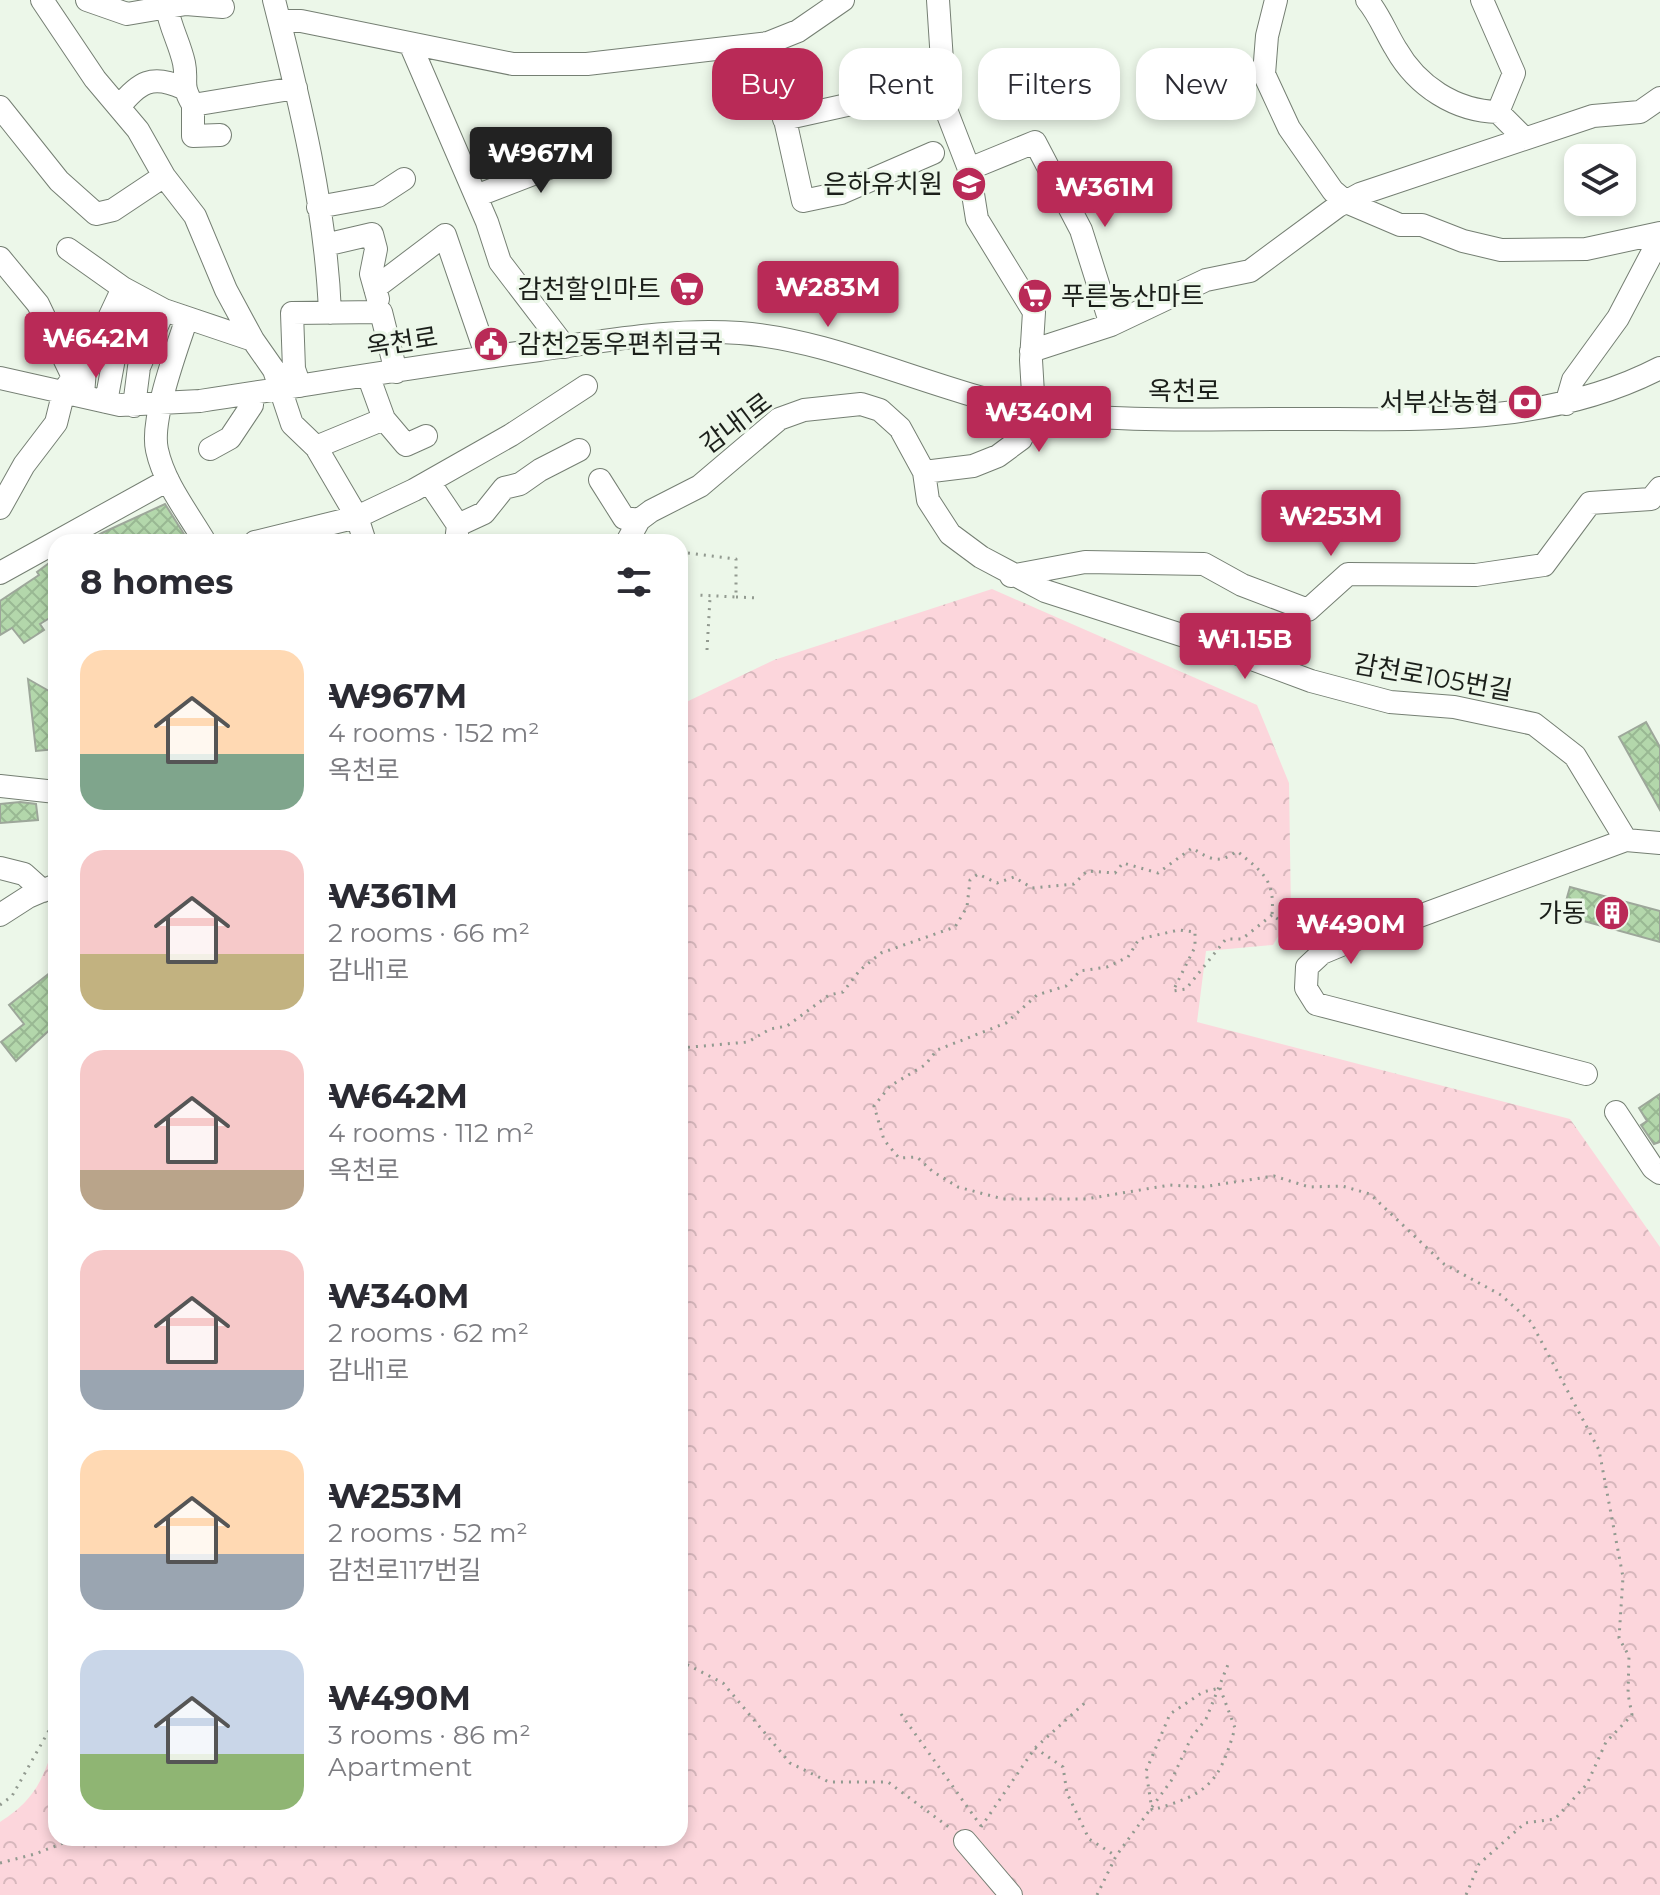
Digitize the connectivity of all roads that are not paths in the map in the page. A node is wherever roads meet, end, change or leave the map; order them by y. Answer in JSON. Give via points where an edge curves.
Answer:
{"nodes":[{"id":1,"x":42,"y":0,"type":"edge"},
{"id":2,"x":87,"y":0,"type":"edge"},
{"id":3,"x":843,"y":0,"type":"edge"},
{"id":4,"x":938,"y":0,"type":"edge"},
{"id":5,"x":1276,"y":0,"type":"edge"},
{"id":6,"x":1367,"y":0,"type":"edge"},
{"id":7,"x":1482,"y":0,"type":"edge"},
{"id":8,"x":180,"y":4,"type":"edge"},
{"id":9,"x":223,"y":7,"type":"dead end"},
{"id":10,"x":277,"y":10,"type":"edge"},
{"id":11,"x":768,"y":43,"type":"junction"},
{"id":12,"x":411,"y":46,"type":"junction"},
{"id":13,"x":769,"y":48,"type":"edge"},
{"id":14,"x":941,"y":48,"type":"edge"},
{"id":15,"x":296,"y":88,"type":"junction"},
{"id":16,"x":188,"y":96,"type":"junction"},
{"id":17,"x":1660,"y":98,"type":"edge"},
{"id":18,"x":0,"y":107,"type":"edge"},
{"id":19,"x":119,"y":107,"type":"junction"},
{"id":20,"x":1498,"y":112,"type":"junction"},
{"id":21,"x":784,"y":120,"type":"edge"},
{"id":22,"x":950,"y":120,"type":"edge"},
{"id":23,"x":220,"y":135,"type":"dead end"},
{"id":24,"x":1524,"y":138,"type":"junction"},
{"id":25,"x":590,"y":152,"type":"dead end"},
{"id":26,"x":933,"y":153,"type":"dead end"},
{"id":27,"x":969,"y":169,"type":"junction"},
{"id":28,"x":164,"y":176,"type":"junction"},
{"id":29,"x":404,"y":179,"type":"dead end"},
{"id":30,"x":476,"y":196,"type":"junction"},
{"id":31,"x":1346,"y":202,"type":"junction"},
{"id":32,"x":318,"y":207,"type":"junction"},
{"id":33,"x":1660,"y":235,"type":"edge"},
{"id":34,"x":325,"y":245,"type":"junction"},
{"id":35,"x":68,"y":249,"type":"dead end"},
{"id":36,"x":0,"y":258,"type":"edge"},
{"id":37,"x":123,"y":288,"type":"junction"},
{"id":38,"x":375,"y":288,"type":"junction"},
{"id":39,"x":156,"y":306,"type":"junction"},
{"id":40,"x":381,"y":312,"type":"junction"},
{"id":41,"x":330,"y":313,"type":"junction"},
{"id":42,"x":187,"y":318,"type":"junction"},
{"id":43,"x":1111,"y":325,"type":"junction"},
{"id":44,"x":253,"y":340,"type":"junction"},
{"id":45,"x":565,"y":347,"type":"junction"},
{"id":46,"x":1031,"y":351,"type":"junction"},
{"id":47,"x":487,"y":357,"type":"junction"},
{"id":48,"x":1660,"y":368,"type":"edge"},
{"id":49,"x":396,"y":372,"type":"junction"},
{"id":50,"x":3,"y":373,"type":"edge"},
{"id":51,"x":368,"y":375,"type":"junction"},
{"id":52,"x":586,"y":386,"type":"dead end"},
{"id":53,"x":291,"y":387,"type":"junction"},
{"id":54,"x":74,"y":394,"type":"junction"},
{"id":55,"x":250,"y":394,"type":"junction"},
{"id":56,"x":106,"y":402,"type":"junction"},
{"id":57,"x":1566,"y":404,"type":"junction"},
{"id":58,"x":161,"y":405,"type":"junction"},
{"id":59,"x":134,"y":406,"type":"junction"},
{"id":60,"x":1034,"y":410,"type":"junction"},
{"id":61,"x":384,"y":419,"type":"junction"},
{"id":62,"x":426,"y":436,"type":"dead end"},
{"id":63,"x":316,"y":447,"type":"junction"},
{"id":64,"x":210,"y":449,"type":"dead end"},
{"id":65,"x":579,"y":450,"type":"dead end"},
{"id":66,"x":924,"y":472,"type":"junction"},
{"id":67,"x":168,"y":480,"type":"junction"},
{"id":68,"x":600,"y":480,"type":"dead end"},
{"id":69,"x":429,"y":482,"type":"junction"},
{"id":70,"x":1660,"y":488,"type":"edge"},
{"id":71,"x":3,"y":497,"type":"edge"},
{"id":72,"x":357,"y":517,"type":"junction"},
{"id":73,"x":639,"y":520,"type":"junction"},
{"id":74,"x":457,"y":533,"type":"edge"},
{"id":75,"x":70,"y":534,"type":"edge"},
{"id":76,"x":200,"y":534,"type":"edge"},
{"id":77,"x":288,"y":534,"type":"edge"},
{"id":78,"x":362,"y":534,"type":"edge"},
{"id":79,"x":631,"y":534,"type":"edge"},
{"id":80,"x":48,"y":546,"type":"edge"},
{"id":81,"x":0,"y":573,"type":"edge"},
{"id":82,"x":1011,"y":576,"type":"junction"},
{"id":83,"x":0,"y":786,"type":"edge"},
{"id":84,"x":48,"y":791,"type":"edge"},
{"id":85,"x":1626,"y":840,"type":"junction"},
{"id":86,"x":1660,"y":843,"type":"edge"},
{"id":87,"x":0,"y":868,"type":"edge"},
{"id":88,"x":48,"y":887,"type":"edge"},
{"id":89,"x":48,"y":889,"type":"edge"},
{"id":90,"x":0,"y":915,"type":"edge"},
{"id":91,"x":1586,"y":1074,"type":"dead end"},
{"id":92,"x":1616,"y":1112,"type":"dead end"},
{"id":93,"x":1660,"y":1173,"type":"edge"},
{"id":94,"x":973,"y":1833,"type":"road end"},
{"id":95,"x":1011,"y":1895,"type":"edge"}],
"edges":[{"from":1,"to":19,"type":"street"},
{"from":2,"to":8,"type":"street","via":[[127,14]]},
{"from":3,"to":11,"type":"street","via":[[798,31]]},
{"from":4,"to":14,"type":"street"},
{"from":5,"to":31,"type":"street","via":[[1264,74],[1289,128]]},
{"from":6,"to":20,"type":"street","via":[[1412,73],[1432,91],[1477,112]]},
{"from":7,"to":20,"type":"street","via":[[1514,73]]},
{"from":8,"to":9,"type":"street"},
{"from":8,"to":16,"type":"street","via":[[171,30],[184,63]]},
{"from":10,"to":12,"type":"street","via":[[301,21]]},
{"from":10,"to":15,"type":"street"},
{"from":11,"to":12,"type":"street","via":[[587,64],[513,64]]},
{"from":11,"to":13,"type":"street"},
{"from":12,"to":30,"type":"street"},
{"from":15,"to":16,"type":"street"},
{"from":15,"to":32,"type":"street"},
{"from":16,"to":19,"type":"street","via":[[164,79],[135,87]]},
{"from":16,"to":23,"type":"street","via":[[193,136]]},
{"from":17,"to":24,"type":"street","via":[[1640,112],[1593,116]]},
{"from":18,"to":28,"type":"street","via":[[59,181],[96,214],[113,210]]},
{"from":19,"to":28,"type":"street"},
{"from":20,"to":24,"type":"street"},
{"from":21,"to":26,"type":"street","via":[[803,201],[841,193]]},
{"from":22,"to":27,"type":"street"},
{"from":24,"to":31,"type":"street"},
{"from":25,"to":30,"type":"street"},
{"from":27,"to":43,"type":"street","via":[[1035,142],[1081,230]]},
{"from":27,"to":46,"type":"street","via":[[977,219],[1034,312]]},
{"from":28,"to":44,"type":"street","via":[[195,216]]},
{"from":29,"to":32,"type":"street","via":[[378,196]]},
{"from":30,"to":45,"type":"street","via":[[500,262]]},
{"from":31,"to":33,"type":"street","via":[[1400,225],[1422,225],[1501,250],[1586,249]]},
{"from":31,"to":43,"type":"street","via":[[1250,271],[1206,280]]},
{"from":32,"to":34,"type":"street"},
{"from":33,"to":57,"type":"street","via":[[1618,318],[1573,380]]},
{"from":34,"to":38,"type":"street","via":[[372,234],[385,243],[371,274]]},
{"from":34,"to":41,"type":"street"},
{"from":35,"to":37,"type":"street"},
{"from":36,"to":54,"type":"street","via":[[38,304],[73,377]]},
{"from":37,"to":39,"type":"street"},
{"from":37,"to":54,"type":"street"},
{"from":38,"to":40,"type":"street"},
{"from":38,"to":47,"type":"street","via":[[445,235]]},
{"from":39,"to":42,"type":"street"},
{"from":39,"to":56,"type":"street","via":[[147,313],[136,310],[115,353]]},
{"from":39,"to":59,"type":"street"},
{"from":40,"to":41,"type":"street"},
{"from":40,"to":49,"type":"street"},
{"from":41,"to":53,"type":"street","via":[[292,313]]},
{"from":42,"to":44,"type":"street"},
{"from":42,"to":58,"type":"street"},
{"from":43,"to":46,"type":"street"},
{"from":44,"to":53,"type":"street"},
{"from":45,"to":47,"type":"street","name":"옥천로"},
{"from":45,"to":60,"type":"street","name":"옥천로","via":[[675,333],[740,333],[781,339]]},
{"from":46,"to":60,"type":"street"},
{"from":47,"to":49,"type":"street","name":"옥천로"},
{"from":48,"to":57,"type":"street","name":"옥천로"},
{"from":49,"to":51,"type":"street","name":"옥천로"},
{"from":50,"to":54,"type":"street","name":"옥천로"},
{"from":51,"to":53,"type":"street","name":"옥천로"},
{"from":51,"to":61,"type":"street"},
{"from":52,"to":69,"type":"street"},
{"from":53,"to":55,"type":"street","name":"옥천로"},
{"from":53,"to":63,"type":"street","via":[[292,424]]},
{"from":54,"to":56,"type":"street","name":"옥천로"},
{"from":54,"to":71,"type":"street"},
{"from":55,"to":58,"type":"street","name":"옥천로"},
{"from":55,"to":64,"type":"street","via":[[252,405],[230,438]]},
{"from":56,"to":59,"type":"street","name":"옥천로"},
{"from":57,"to":60,"type":"street","name":"옥천로","via":[[1454,418],[1123,420]]},
{"from":58,"to":59,"type":"street","name":"옥천로"},
{"from":58,"to":67,"type":"street","via":[[156,447]]},
{"from":60,"to":66,"type":"street","via":[[1021,439],[998,456],[973,466]]},
{"from":61,"to":62,"type":"street","via":[[406,445]]},
{"from":61,"to":63,"type":"street"},
{"from":63,"to":72,"type":"street"},
{"from":65,"to":74,"type":"street","via":[[504,488],[484,513]]},
{"from":66,"to":73,"type":"street","name":"감내1로","via":[[900,428],[880,410],[861,404],[804,410],[779,419],[700,486]]},
{"from":66,"to":82,"type":"street","name":"감천로105번길","via":[[928,500],[950,534]]},
{"from":67,"to":75,"type":"street"},
{"from":67,"to":76,"type":"street"},
{"from":68,"to":73,"type":"street","via":[[624,518]]},
{"from":69,"to":72,"type":"street"},
{"from":69,"to":74,"type":"street"},
{"from":70,"to":82,"type":"street","via":[[1651,499],[1590,503],[1544,565],[1476,575],[1348,574],[1308,610],[1204,564],[1085,562]]},
{"from":72,"to":77,"type":"street"},
{"from":72,"to":78,"type":"street"},
{"from":73,"to":79,"type":"street"},
{"from":80,"to":81,"type":"street"},
{"from":82,"to":85,"type":"street","name":"감천로105번길","via":[[1311,681],[1390,702],[1454,707],[1534,724],[1575,756]]},
{"from":83,"to":84,"type":"street"},
{"from":85,"to":86,"type":"street"},
{"from":85,"to":91,"type":"street","via":[[1328,950],[1307,967],[1306,988],[1316,1004]]},
{"from":87,"to":88,"type":"street"},
{"from":89,"to":90,"type":"street"},
{"from":92,"to":93,"type":"street"},
{"from":94,"to":95,"type":"street","via":[[980,1859]]}]}
